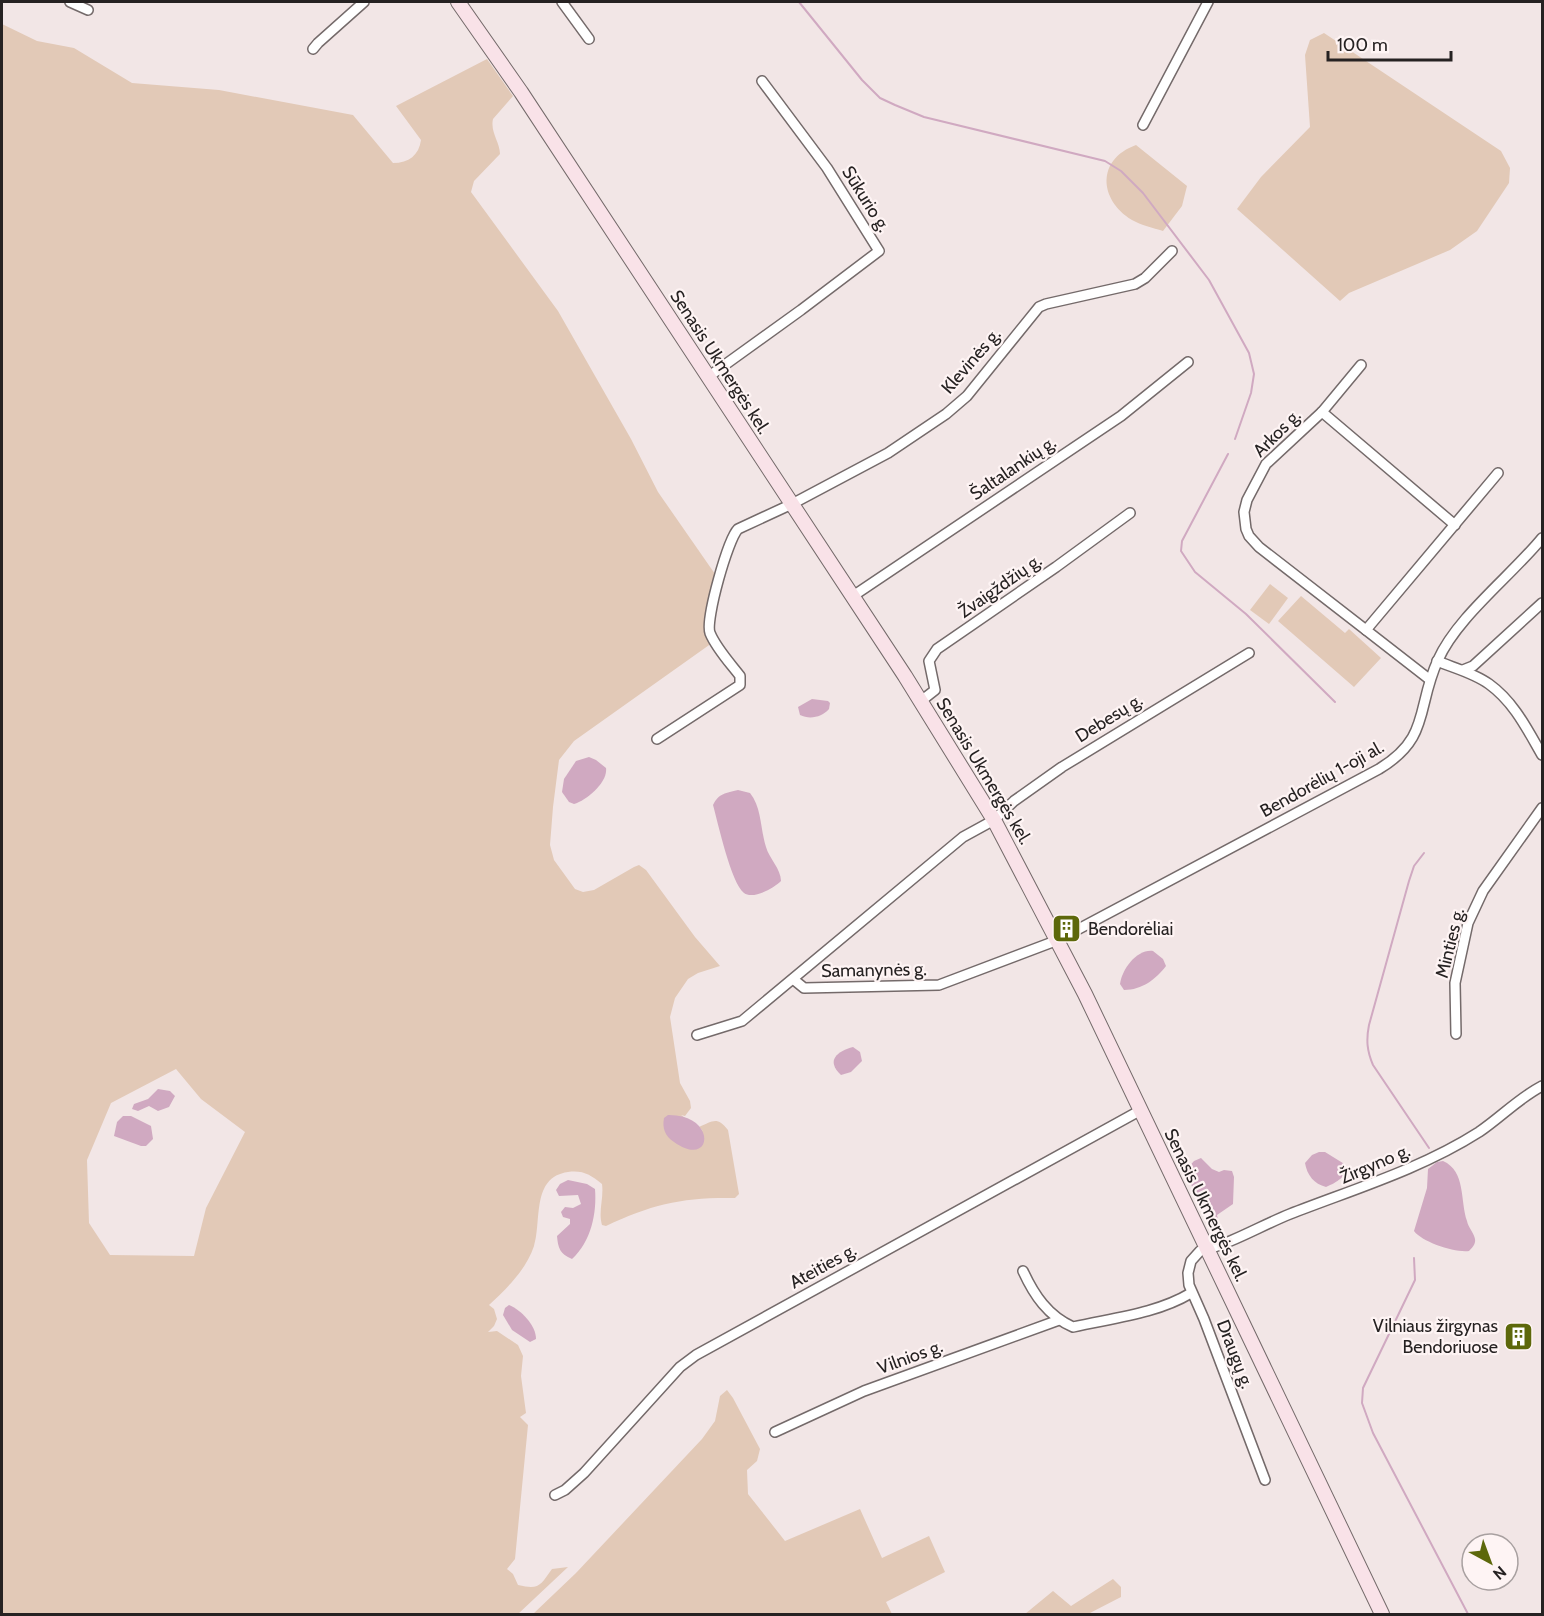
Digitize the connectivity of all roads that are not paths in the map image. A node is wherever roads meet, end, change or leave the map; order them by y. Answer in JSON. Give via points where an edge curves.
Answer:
{"nodes":[{"id":1,"x":70,"y":2,"type":"edge"},
{"id":2,"x":364,"y":2,"type":"edge"},
{"id":3,"x":458,"y":2,"type":"edge"},
{"id":4,"x":562,"y":2,"type":"edge"},
{"id":5,"x":1208,"y":2,"type":"edge"},
{"id":6,"x":88,"y":10,"type":"dead end"},
{"id":7,"x":589,"y":39,"type":"dead end"},
{"id":8,"x":314,"y":49,"type":"dead end"},
{"id":9,"x":762,"y":81,"type":"dead end"},
{"id":10,"x":1143,"y":125,"type":"dead end"},
{"id":11,"x":1172,"y":252,"type":"dead end"},
{"id":12,"x":1188,"y":362,"type":"dead end"},
{"id":13,"x":1361,"y":365,"type":"dead end"},
{"id":14,"x":708,"y":377,"type":"junction"},
{"id":15,"x":1322,"y":412,"type":"junction"},
{"id":16,"x":1498,"y":473,"type":"dead end"},
{"id":17,"x":792,"y":504,"type":"junction"},
{"id":18,"x":1130,"y":513,"type":"dead end"},
{"id":19,"x":1455,"y":525,"type":"junction"},
{"id":20,"x":1542,"y":538,"type":"edge"},
{"id":21,"x":853,"y":596,"type":"junction"},
{"id":22,"x":1542,"y":603,"type":"edge"},
{"id":23,"x":1366,"y":630,"type":"junction"},
{"id":24,"x":1249,"y":652,"type":"dead end"},
{"id":25,"x":1437,"y":661,"type":"junction"},
{"id":26,"x":1463,"y":670,"type":"junction"},
{"id":27,"x":1430,"y":679,"type":"junction"},
{"id":28,"x":921,"y":701,"type":"junction"},
{"id":29,"x":657,"y":739,"type":"dead end"},
{"id":30,"x":1542,"y":755,"type":"edge"},
{"id":31,"x":1542,"y":808,"type":"edge"},
{"id":32,"x":994,"y":820,"type":"junction"},
{"id":33,"x":1058,"y":940,"type":"junction"},
{"id":34,"x":793,"y":979,"type":"junction"},
{"id":35,"x":1456,"y":1034,"type":"dead end"},
{"id":36,"x":697,"y":1035,"type":"dead end"},
{"id":37,"x":1542,"y":1086,"type":"edge"},
{"id":38,"x":1141,"y":1110,"type":"junction"},
{"id":39,"x":1208,"y":1249,"type":"junction"},
{"id":40,"x":1023,"y":1271,"type":"dead end"},
{"id":41,"x":1191,"y":1293,"type":"junction"},
{"id":42,"x":1059,"y":1320,"type":"junction"},
{"id":43,"x":775,"y":1432,"type":"dead end"},
{"id":44,"x":1265,"y":1480,"type":"dead end"},
{"id":45,"x":555,"y":1495,"type":"dead end"},
{"id":46,"x":1382,"y":1614,"type":"edge"}],
"edges":[{"from":1,"to":6,"type":"street"},
{"from":2,"to":8,"type":"street"},
{"from":3,"to":14,"type":"main road","name":"Senasis Ukmergės kel."},
{"from":4,"to":7,"type":"street"},
{"from":5,"to":10,"type":"street"},
{"from":9,"to":14,"type":"street","name":"Sūkurio g.","via":[[827,168],[879,251]]},
{"from":11,"to":17,"type":"street","name":"Klevinės g.","via":[[1135,284],[1040,307],[967,396],[946,414],[888,453]]},
{"from":12,"to":21,"type":"street","name":"Šaltalankių g.","via":[[1121,416]]},
{"from":13,"to":15,"type":"street"},
{"from":14,"to":17,"type":"main road","name":"Senasis Ukmergės kel."},
{"from":15,"to":19,"type":"street","name":"Arkos g."},
{"from":15,"to":23,"type":"street","name":"Arkos g.","via":[[1266,464],[1247,500],[1244,520],[1249,536],[1259,547]]},
{"from":16,"to":19,"type":"street"},
{"from":17,"to":21,"type":"main road","name":"Senasis Ukmergės kel."},
{"from":17,"to":29,"type":"street","name":"Klevinės g.","via":[[738,529],[723,564],[709,632],[740,676],[740,685]]},
{"from":18,"to":28,"type":"street","name":"Žvaigždžių g.","via":[[937,649],[929,661],[935,690]]},
{"from":19,"to":23,"type":"street"},
{"from":20,"to":25,"type":"street","name":"Bendorėlių 1-oji al.","via":[[1455,632]]},
{"from":21,"to":28,"type":"main road","name":"Senasis Ukmergės kel."},
{"from":22,"to":26,"type":"street","via":[[1473,666]]},
{"from":23,"to":27,"type":"street","name":"Arkos g."},
{"from":24,"to":32,"type":"street","name":"Debesų g.","via":[[1062,767]]},
{"from":25,"to":26,"type":"street"},
{"from":25,"to":27,"type":"street","name":"Bendorėlių 1-oji al."},
{"from":26,"to":30,"type":"street","via":[[1488,683],[1506,699]]},
{"from":27,"to":33,"type":"street","name":"Bendorėlių 1-oji al.","via":[[1415,734],[1391,762]]},
{"from":28,"to":32,"type":"main road","name":"Senasis Ukmergės kel."},
{"from":31,"to":35,"type":"street","name":"Minties g.","via":[[1483,891],[1468,923],[1455,983]]},
{"from":32,"to":33,"type":"main road","name":"Senasis Ukmergės kel."},
{"from":32,"to":34,"type":"street","name":"Samanynės g.","via":[[963,837]]},
{"from":33,"to":34,"type":"street","name":"Samanynės g.","via":[[939,985],[804,988]]},
{"from":33,"to":38,"type":"main road","name":"Senasis Ukmergės kel."},
{"from":34,"to":36,"type":"street","name":"Samanynės g.","via":[[742,1021]]},
{"from":37,"to":39,"type":"street","name":"Žirgyno g.","via":[[1479,1131],[1423,1162]]},
{"from":38,"to":39,"type":"main road","name":"Senasis Ukmergės kel."},
{"from":38,"to":45,"type":"street","name":"Ateities g.","via":[[696,1355],[680,1367],[584,1473]]},
{"from":39,"to":41,"type":"street","name":"Draugų g.","via":[[1191,1261]]},
{"from":39,"to":46,"type":"main road","name":"Senasis Ukmergės kel."},
{"from":40,"to":42,"type":"street","via":[[1049,1313]]},
{"from":41,"to":42,"type":"street","name":"Vilnios g.","via":[[1175,1303],[1073,1327]]},
{"from":41,"to":44,"type":"street","name":"Draugų g."},
{"from":42,"to":43,"type":"street","name":"Vilnios g.","via":[[864,1391]]}]}
